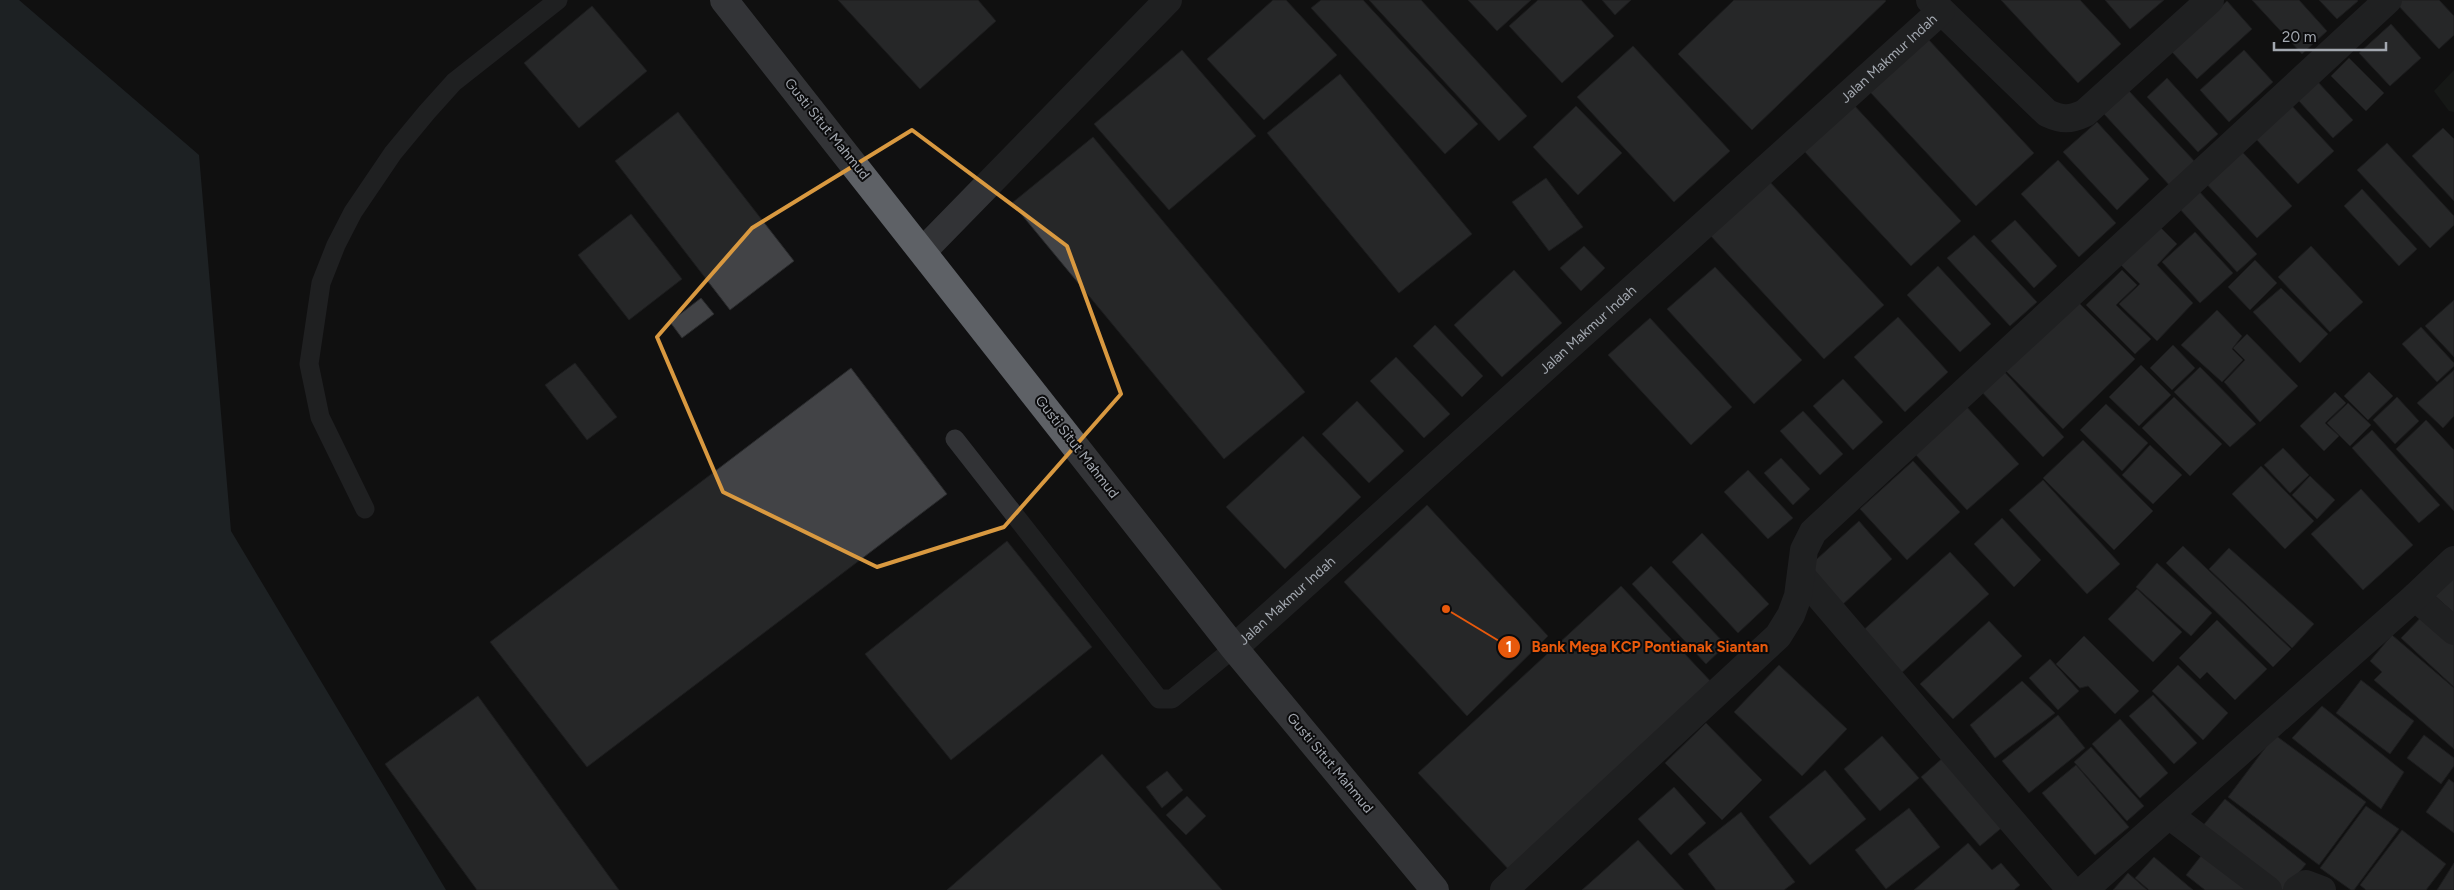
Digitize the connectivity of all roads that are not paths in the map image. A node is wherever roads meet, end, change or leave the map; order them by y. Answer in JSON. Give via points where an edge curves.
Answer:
{"nodes":[{"id":1,"x":558,"y":0,"type":"edge"},
{"id":2,"x":724,"y":0,"type":"edge"},
{"id":3,"x":1168,"y":0,"type":"edge"},
{"id":4,"x":2210,"y":0,"type":"edge"},
{"id":5,"x":2388,"y":0,"type":"edge"},
{"id":6,"x":1936,"y":5,"type":"edge"},
{"id":7,"x":918,"y":244,"type":"junction"},
{"id":8,"x":955,"y":439,"type":"dead end"},
{"id":9,"x":365,"y":509,"type":"dead end"},
{"id":10,"x":2454,"y":560,"type":"edge"},
{"id":11,"x":1800,"y":575,"type":"junction"},
{"id":12,"x":2415,"y":597,"type":"junction"},
{"id":13,"x":2454,"y":631,"type":"edge"},
{"id":14,"x":1234,"y":648,"type":"junction"},
{"id":15,"x":2169,"y":815,"type":"junction"},
{"id":16,"x":1435,"y":890,"type":"edge"},
{"id":17,"x":1504,"y":890,"type":"edge"},
{"id":18,"x":2071,"y":890,"type":"edge"},
{"id":19,"x":2084,"y":890,"type":"edge"},
{"id":20,"x":2268,"y":890,"type":"edge"},
{"id":21,"x":2297,"y":890,"type":"edge"},
{"id":22,"x":2322,"y":890,"type":"edge"}],
"edges":[{"from":1,"to":9,"type":"lane","via":[[454,82],[421,119],[353,212],[321,283],[309,364],[320,417]]},
{"from":2,"to":7,"type":"highway","name":"Gusti Situt Mahmud"},
{"from":3,"to":7,"type":"street"},
{"from":4,"to":6,"type":"street","via":[[2085,113],[2074,119],[2060,119],[2047,113]]},
{"from":5,"to":11,"type":"street","via":[[1814,532],[1804,550]]},
{"from":6,"to":14,"type":"street","name":"Jalan Makmur Indah"},
{"from":7,"to":14,"type":"highway","name":"Gusti Situt Mahmud"},
{"from":8,"to":14,"type":"lane","via":[[1154,695],[1172,699]]},
{"from":10,"to":12,"type":"street"},
{"from":11,"to":17,"type":"street","via":[[1798,596],[1791,616],[1778,636]]},
{"from":11,"to":18,"type":"street"},
{"from":12,"to":13,"type":"street"},
{"from":12,"to":15,"type":"street"},
{"from":14,"to":16,"type":"highway","name":"Gusti Situt Mahmud"},
{"from":15,"to":19,"type":"street"},
{"from":15,"to":20,"type":"street"},
{"from":21,"to":22,"type":"street","via":[[2306,884]]}]}
